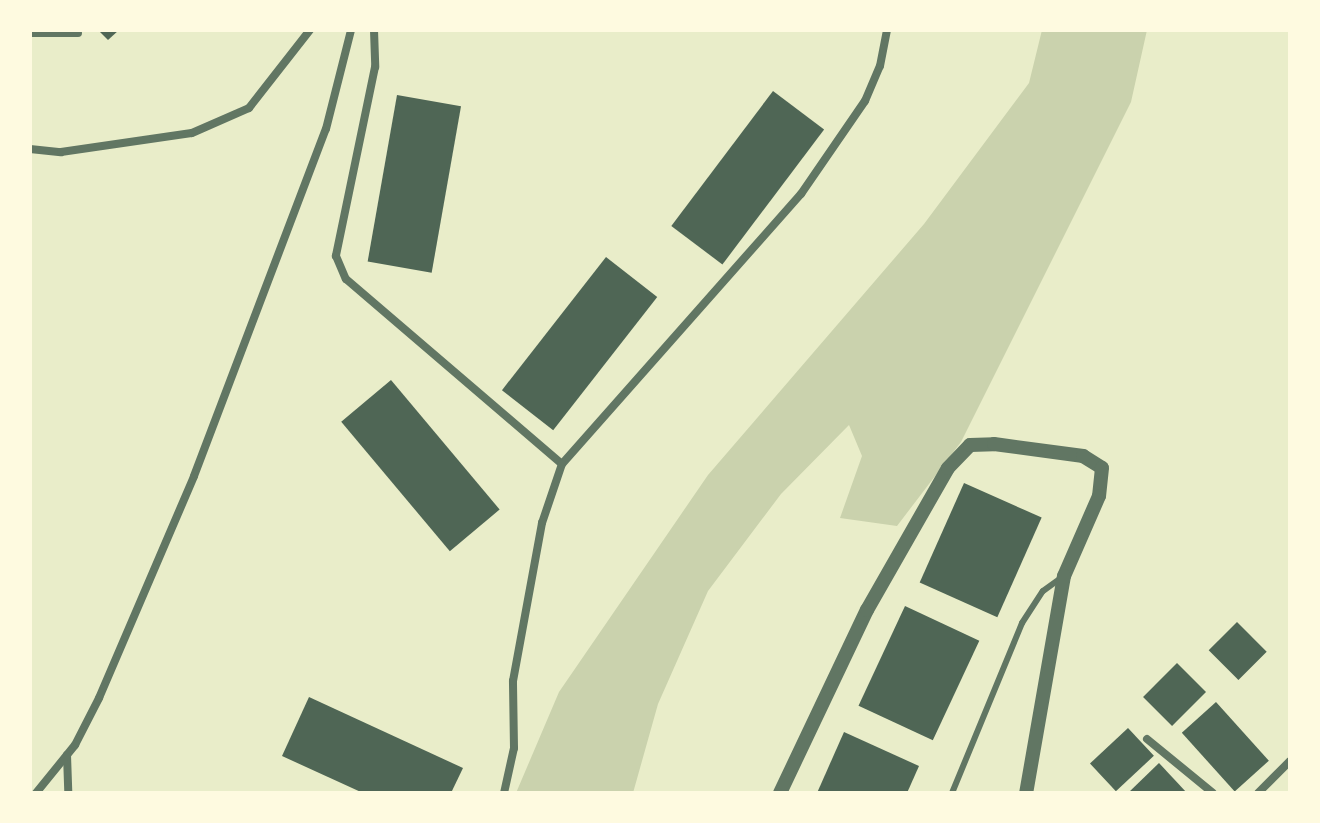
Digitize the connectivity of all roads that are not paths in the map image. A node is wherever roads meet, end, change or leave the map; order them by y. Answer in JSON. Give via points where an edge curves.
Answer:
{"nodes":[{"id":1,"x":310,"y":30,"type":"edge"},
{"id":2,"x":351,"y":30,"type":"edge"},
{"id":3,"x":374,"y":30,"type":"edge"},
{"id":4,"x":887,"y":30,"type":"edge"},
{"id":5,"x":30,"y":33,"type":"edge"},
{"id":6,"x":78,"y":33,"type":"dead end"},
{"id":7,"x":30,"y":149,"type":"edge"},
{"id":8,"x":562,"y":464,"type":"junction"},
{"id":9,"x":1064,"y":576,"type":"junction"},
{"id":10,"x":1147,"y":739,"type":"dead end"},
{"id":11,"x":67,"y":755,"type":"junction"},
{"id":12,"x":1290,"y":761,"type":"edge"},
{"id":13,"x":36,"y":793,"type":"edge"},
{"id":14,"x":68,"y":793,"type":"edge"},
{"id":15,"x":504,"y":793,"type":"edge"},
{"id":16,"x":780,"y":793,"type":"edge"},
{"id":17,"x":952,"y":793,"type":"edge"},
{"id":18,"x":1026,"y":793,"type":"edge"},
{"id":19,"x":1213,"y":793,"type":"edge"},
{"id":20,"x":1258,"y":793,"type":"edge"}],
"edges":[{"from":1,"to":7,"type":"street","via":[[249,108],[192,133],[61,152]]},
{"from":2,"to":11,"type":"street","via":[[326,129],[194,476],[99,698]]},
{"from":3,"to":8,"type":"street","via":[[375,67],[336,256],[341,268],[346,279]]},
{"from":4,"to":8,"type":"street","via":[[865,101],[801,194]]},
{"from":5,"to":6,"type":"street"},
{"from":8,"to":15,"type":"street","via":[[542,523],[513,681],[514,748]]},
{"from":9,"to":16,"type":"street","via":[[1099,496],[1102,468],[1083,456],[970,445],[948,468],[867,610]]},
{"from":9,"to":17,"type":"lane","via":[[1043,591],[1022,623]]},
{"from":9,"to":18,"type":"street"},
{"from":10,"to":19,"type":"street"},
{"from":11,"to":13,"type":"street"},
{"from":11,"to":14,"type":"street"},
{"from":12,"to":20,"type":"street"}]}
